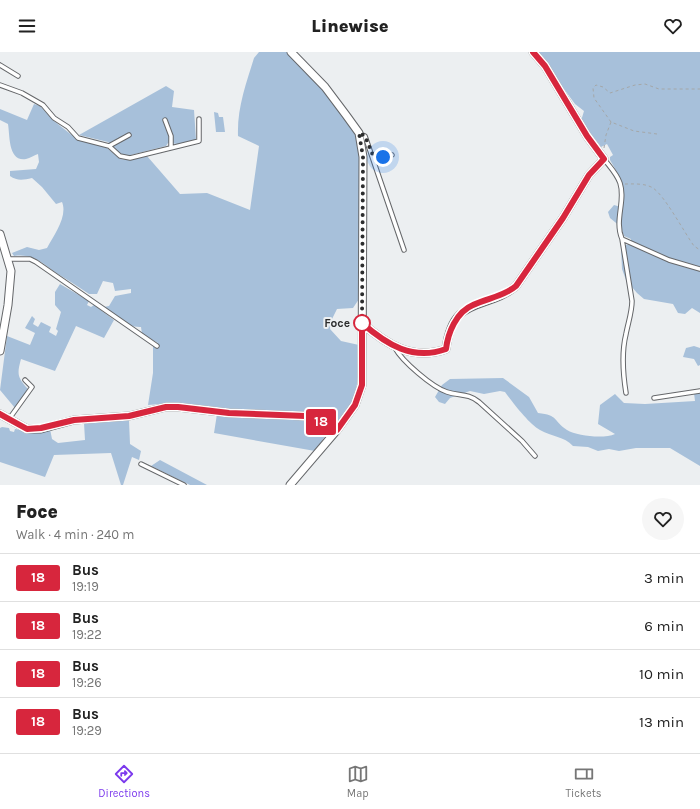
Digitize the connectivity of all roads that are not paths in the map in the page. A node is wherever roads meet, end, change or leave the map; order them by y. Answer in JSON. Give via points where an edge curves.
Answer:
{"nodes":[{"id":1,"x":291,"y":52,"type":"edge"},
{"id":2,"x":534,"y":52,"type":"edge"},
{"id":3,"x":0,"y":65,"type":"edge"},
{"id":4,"x":18,"y":76,"type":"dead end"},
{"id":5,"x":0,"y":85,"type":"edge"},
{"id":6,"x":199,"y":119,"type":"dead end"},
{"id":7,"x":165,"y":120,"type":"dead end"},
{"id":8,"x":359,"y":133,"type":"junction"},
{"id":9,"x":129,"y":135,"type":"dead end"},
{"id":10,"x":109,"y":146,"type":"junction"},
{"id":11,"x":171,"y":148,"type":"junction"},
{"id":12,"x":392,"y":155,"type":"dead end"},
{"id":13,"x":374,"y":158,"type":"junction"},
{"id":14,"x":604,"y":159,"type":"junction"},
{"id":15,"x":0,"y":234,"type":"edge"},
{"id":16,"x":622,"y":239,"type":"junction"},
{"id":17,"x":404,"y":250,"type":"dead end"},
{"id":18,"x":9,"y":259,"type":"junction"},
{"id":19,"x":700,"y":269,"type":"edge"},
{"id":20,"x":362,"y":323,"type":"junction"},
{"id":21,"x":157,"y":346,"type":"dead end"},
{"id":22,"x":394,"y":347,"type":"junction"},
{"id":23,"x":0,"y":351,"type":"edge"},
{"id":24,"x":25,"y":380,"type":"dead end"},
{"id":25,"x":700,"y":391,"type":"edge"},
{"id":26,"x":626,"y":393,"type":"dead end"},
{"id":27,"x":654,"y":398,"type":"dead end"},
{"id":28,"x":0,"y":414,"type":"edge"},
{"id":29,"x":9,"y":419,"type":"junction"},
{"id":30,"x":337,"y":430,"type":"junction"},
{"id":31,"x":535,"y":456,"type":"dead end"},
{"id":32,"x":141,"y":464,"type":"dead end"},
{"id":33,"x":184,"y":485,"type":"edge"},
{"id":34,"x":290,"y":485,"type":"edge"}],
"edges":[{"from":1,"to":8,"type":"street","via":[[325,87]]},
{"from":2,"to":14,"type":"street"},
{"from":3,"to":4,"type":"lane"},
{"from":5,"to":10,"type":"lane","via":[[22,93],[43,105],[78,138]]},
{"from":6,"to":11,"type":"lane","via":[[199,141]]},
{"from":7,"to":11,"type":"lane"},
{"from":8,"to":13,"type":"lane","via":[[365,136]]},
{"from":8,"to":20,"type":"street","via":[[363,157]]},
{"from":9,"to":10,"type":"lane"},
{"from":10,"to":11,"type":"lane","via":[[120,156],[130,158]]},
{"from":12,"to":13,"type":"lane"},
{"from":13,"to":17,"type":"lane"},
{"from":14,"to":16,"type":"lane","via":[[620,184],[619,231]]},
{"from":14,"to":22,"type":"street","via":[[589,175],[516,286],[509,292],[473,304],[466,309],[453,326],[446,349],[437,353],[421,354]]},
{"from":15,"to":18,"type":"street"},
{"from":16,"to":19,"type":"lane","via":[[669,260]]},
{"from":16,"to":26,"type":"lane","via":[[632,301],[623,361]]},
{"from":18,"to":21,"type":"lane","via":[[30,259],[36,262]]},
{"from":18,"to":23,"type":"street","via":[[11,271],[8,305]]},
{"from":20,"to":22,"type":"street"},
{"from":20,"to":30,"type":"street","via":[[362,385],[355,405]]},
{"from":22,"to":31,"type":"lane","via":[[440,389],[472,396]]},
{"from":24,"to":29,"type":"lane","via":[[32,387]]},
{"from":25,"to":27,"type":"lane"},
{"from":28,"to":29,"type":"street"},
{"from":29,"to":30,"type":"street","via":[[27,429],[74,420],[129,416],[166,407],[178,407],[229,413],[305,416]]},
{"from":30,"to":34,"type":"street"},
{"from":32,"to":33,"type":"lane"}]}
